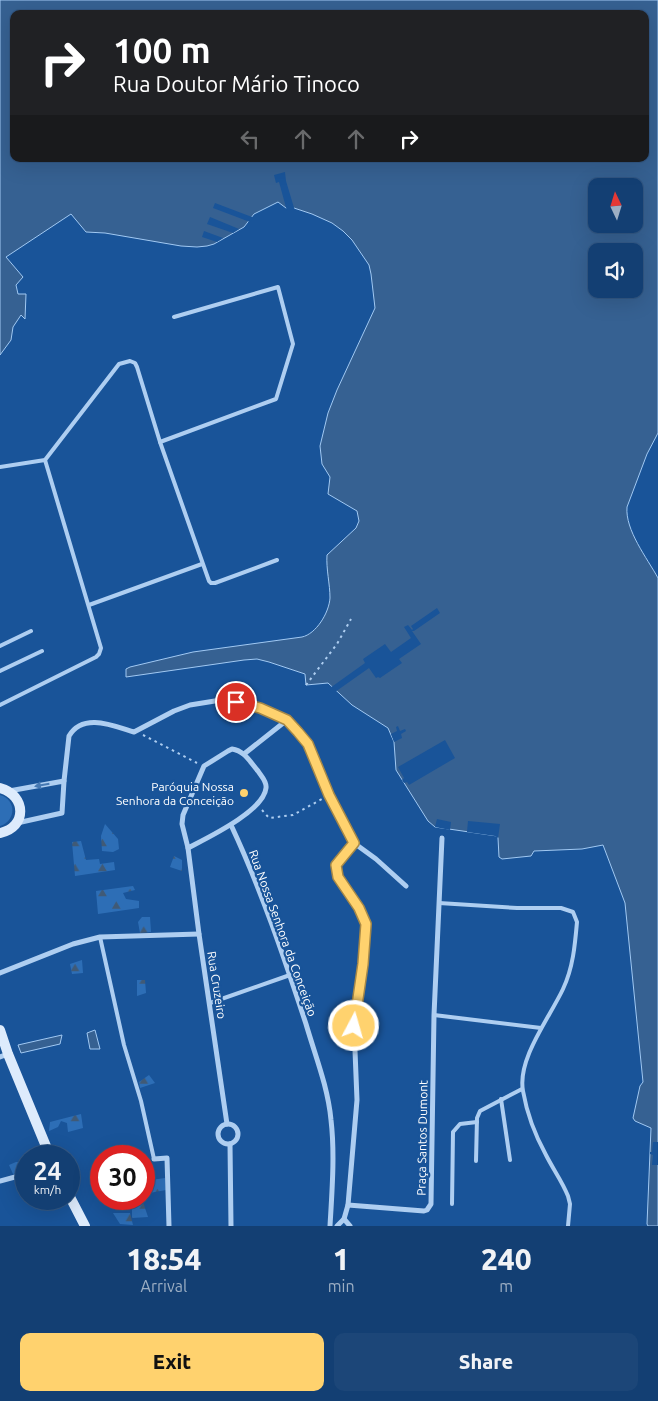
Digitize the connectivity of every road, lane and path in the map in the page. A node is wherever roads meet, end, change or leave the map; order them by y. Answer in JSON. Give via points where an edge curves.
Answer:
{"nodes":[{"id":1,"x":174,"y":317,"type":"dead end"},
{"id":2,"x":160,"y":442,"type":"junction"},
{"id":3,"x":45,"y":460,"type":"junction"},
{"id":4,"x":0,"y":467,"type":"edge"},
{"id":5,"x":277,"y":560,"type":"dead end"},
{"id":6,"x":202,"y":564,"type":"junction"},
{"id":7,"x":89,"y":605,"type":"junction"},
{"id":8,"x":351,"y":619,"type":"dead end"},
{"id":9,"x":31,"y":630,"type":"dead end"},
{"id":10,"x":0,"y":646,"type":"edge"},
{"id":11,"x":42,"y":651,"type":"dead end"},
{"id":12,"x":0,"y":671,"type":"edge"},
{"id":13,"x":306,"y":685,"type":"dead end"},
{"id":14,"x":0,"y":705,"type":"edge"},
{"id":15,"x":287,"y":720,"type":"junction"},
{"id":16,"x":134,"y":732,"type":"junction"},
{"id":17,"x":244,"y":754,"type":"junction"},
{"id":18,"x":204,"y":766,"type":"junction"},
{"id":19,"x":64,"y":782,"type":"junction"},
{"id":20,"x":4,"y":790,"type":"edge"},
{"id":21,"x":329,"y":795,"type":"junction"},
{"id":22,"x":258,"y":804,"type":"junction"},
{"id":23,"x":17,"y":824,"type":"junction"},
{"id":24,"x":231,"y":825,"type":"junction"},
{"id":25,"x":0,"y":833,"type":"edge"},
{"id":26,"x":442,"y":838,"type":"dead end"},
{"id":27,"x":354,"y":843,"type":"junction"},
{"id":28,"x":188,"y":848,"type":"junction"},
{"id":29,"x":406,"y":886,"type":"dead end"},
{"id":30,"x":439,"y":903,"type":"junction"},
{"id":31,"x":199,"y":934,"type":"junction"},
{"id":32,"x":100,"y":937,"type":"junction"},
{"id":33,"x":0,"y":972,"type":"edge"},
{"id":34,"x":290,"y":975,"type":"junction"},
{"id":35,"x":210,"y":1004,"type":"junction"},
{"id":36,"x":434,"y":1015,"type":"junction"},
{"id":37,"x":541,"y":1028,"type":"junction"},
{"id":38,"x":0,"y":1030,"type":"edge"},
{"id":39,"x":4,"y":1056,"type":"edge"},
{"id":40,"x":522,"y":1089,"type":"junction"},
{"id":41,"x":501,"y":1099,"type":"junction"},
{"id":42,"x":477,"y":1122,"type":"junction"},
{"id":43,"x":228,"y":1124,"type":"junction"},
{"id":44,"x":230,"y":1144,"type":"junction"},
{"id":45,"x":45,"y":1145,"type":"edge"},
{"id":46,"x":151,"y":1145,"type":"edge"},
{"id":47,"x":155,"y":1159,"type":"edge"},
{"id":48,"x":510,"y":1160,"type":"dead end"},
{"id":49,"x":476,"y":1161,"type":"dead end"},
{"id":50,"x":15,"y":1177,"type":"edge"},
{"id":51,"x":0,"y":1181,"type":"edge"},
{"id":52,"x":452,"y":1204,"type":"dead end"},
{"id":53,"x":348,"y":1205,"type":"junction"},
{"id":54,"x":77,"y":1210,"type":"edge"},
{"id":55,"x":344,"y":1219,"type":"junction"},
{"id":56,"x":85,"y":1226,"type":"edge"},
{"id":57,"x":169,"y":1226,"type":"edge"},
{"id":58,"x":231,"y":1226,"type":"edge"},
{"id":59,"x":330,"y":1226,"type":"edge"},
{"id":60,"x":337,"y":1226,"type":"edge"},
{"id":61,"x":350,"y":1226,"type":"edge"},
{"id":62,"x":568,"y":1226,"type":"edge"}],
"edges":[{"from":1,"to":2,"type":"lane","via":[[278,287],[293,344],[276,399]]},
{"from":2,"to":3,"type":"lane","via":[[137,367],[135,363],[126,361],[119,364]]},
{"from":2,"to":6,"type":"lane"},
{"from":3,"to":4,"type":"lane"},
{"from":3,"to":7,"type":"lane"},
{"from":5,"to":6,"type":"lane","via":[[215,583],[208,581]]},
{"from":6,"to":7,"type":"lane"},
{"from":7,"to":14,"type":"lane","via":[[101,648],[99,654]]},
{"from":8,"to":13,"type":"path","via":[[337,644]]},
{"from":9,"to":10,"type":"lane"},
{"from":11,"to":12,"type":"lane"},
{"from":15,"to":16,"type":"street","via":[[260,708],[221,700],[190,705]]},
{"from":15,"to":17,"type":"street"},
{"from":15,"to":21,"type":"street","via":[[308,744]]},
{"from":16,"to":18,"type":"path"},
{"from":16,"to":19,"type":"street","via":[[97,722],[72,730]]},
{"from":17,"to":18,"type":"street","via":[[228,750]]},
{"from":17,"to":22,"type":"street","via":[[266,784],[266,791]]},
{"from":18,"to":28,"type":"street","name":"Rua Cruzeiro","via":[[182,815]]},
{"from":19,"to":20,"type":"street","one_way":true},
{"from":19,"to":23,"type":"street","via":[[62,813]]},
{"from":20,"to":23,"type":"street","via":[[19,802]]},
{"from":21,"to":22,"type":"path","via":[[293,814],[269,818]]},
{"from":21,"to":27,"type":"street"},
{"from":22,"to":24,"type":"street"},
{"from":23,"to":25,"type":"street"},
{"from":24,"to":28,"type":"street"},
{"from":24,"to":34,"type":"street","name":"Rua Nossa Senhora da Conceição"},
{"from":26,"to":30,"type":"street","name":"Praça Santos Dumont"},
{"from":27,"to":29,"type":"street"},
{"from":27,"to":53,"type":"street","via":[[336,865],[338,877],[366,924],[354,1026],[357,1100]]},
{"from":28,"to":31,"type":"street","name":"Rua Cruzeiro"},
{"from":30,"to":36,"type":"street","name":"Praça Santos Dumont"},
{"from":30,"to":37,"type":"lane","via":[[562,908],[573,912],[577,922],[572,966],[564,988]]},
{"from":31,"to":32,"type":"street"},
{"from":31,"to":35,"type":"street","name":"Rua Cruzeiro"},
{"from":32,"to":33,"type":"street"},
{"from":32,"to":46,"type":"lane"},
{"from":34,"to":35,"type":"lane"},
{"from":34,"to":59,"type":"street","name":"Rua Nossa Senhora da Conceição","via":[[321,1072],[331,1118]]},
{"from":35,"to":43,"type":"street","name":"Rua Cruzeiro"},
{"from":36,"to":37,"type":"lane"},
{"from":36,"to":53,"type":"street","name":"Praça Santos Dumont","via":[[431,1204],[424,1211]]},
{"from":37,"to":40,"type":"lane","via":[[522,1073]]},
{"from":38,"to":39,"type":"street"},
{"from":39,"to":45,"type":"street"},
{"from":40,"to":41,"type":"lane"},
{"from":40,"to":62,"type":"lane","via":[[536,1136],[564,1186],[570,1204]]},
{"from":41,"to":42,"type":"lane","via":[[480,1111]]},
{"from":41,"to":48,"type":"lane"},
{"from":42,"to":49,"type":"lane"},
{"from":42,"to":52,"type":"lane","via":[[460,1124],[452,1132]]},
{"from":43,"to":44,"type":"street","name":"Rua Cruzeiro","via":[[238,1134]]},
{"from":43,"to":44,"type":"street","name":"Rua Cruzeiro","via":[[221,1127],[218,1136],[222,1142]]},
{"from":44,"to":58,"type":"street","name":"Rua Cruzeiro"},
{"from":47,"to":57,"type":"street","via":[[167,1158]]},
{"from":50,"to":51,"type":"street"},
{"from":53,"to":55,"type":"street"},
{"from":54,"to":56,"type":"street"},
{"from":55,"to":60,"type":"street"},
{"from":55,"to":61,"type":"street"}]}
